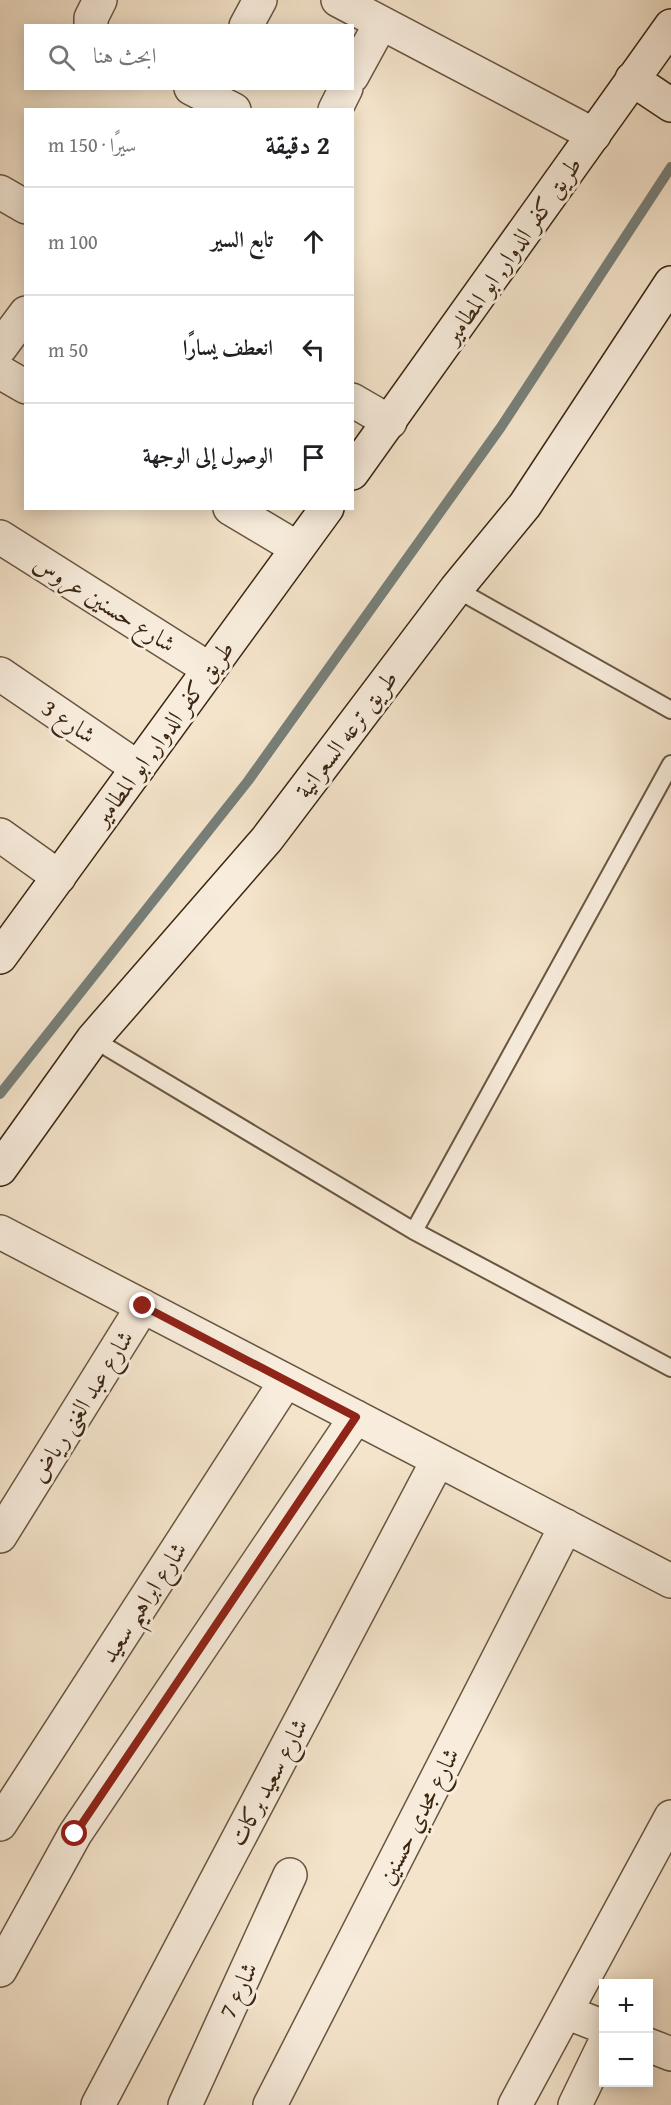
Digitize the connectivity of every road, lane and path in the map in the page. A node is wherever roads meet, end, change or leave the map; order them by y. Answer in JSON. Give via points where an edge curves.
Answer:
{"nodes":[{"id":1,"x":100,"y":0,"type":"edge"},
{"id":2,"x":260,"y":0,"type":"edge"},
{"id":3,"x":359,"y":8,"type":"edge"},
{"id":4,"x":91,"y":24,"type":"edge"},
{"id":5,"x":247,"y":24,"type":"edge"},
{"id":6,"x":671,"y":26,"type":"edge"},
{"id":7,"x":354,"y":57,"type":"edge"},
{"id":8,"x":632,"y":80,"type":"junction"},
{"id":9,"x":345,"y":90,"type":"edge"},
{"id":10,"x":670,"y":105,"type":"edge"},
{"id":11,"x":335,"y":108,"type":"edge"},
{"id":12,"x":594,"y":135,"type":"junction"},
{"id":13,"x":0,"y":192,"type":"edge"},
{"id":14,"x":24,"y":206,"type":"edge"},
{"id":15,"x":671,"y":283,"type":"edge"},
{"id":16,"x":24,"y":316,"type":"edge"},
{"id":17,"x":0,"y":348,"type":"edge"},
{"id":18,"x":0,"y":372,"type":"edge"},
{"id":19,"x":24,"y":386,"type":"edge"},
{"id":20,"x":354,"y":401,"type":"edge"},
{"id":21,"x":390,"y":422,"type":"junction"},
{"id":22,"x":354,"y":470,"type":"edge"},
{"id":23,"x":233,"y":510,"type":"edge"},
{"id":24,"x":326,"y":510,"type":"edge"},
{"id":25,"x":0,"y":537,"type":"edge"},
{"id":26,"x":297,"y":548,"type":"junction"},
{"id":27,"x":456,"y":589,"type":"junction"},
{"id":28,"x":209,"y":669,"type":"junction"},
{"id":29,"x":0,"y":674,"type":"edge"},
{"id":30,"x":671,"y":710,"type":"edge"},
{"id":31,"x":671,"y":764,"type":"edge"},
{"id":32,"x":138,"y":768,"type":"junction"},
{"id":33,"x":0,"y":835,"type":"edge"},
{"id":34,"x":59,"y":877,"type":"junction"},
{"id":35,"x":0,"y":957,"type":"edge"},
{"id":36,"x":93,"y":1039,"type":"junction"},
{"id":37,"x":0,"y":1169,"type":"edge"},
{"id":38,"x":414,"y":1231,"type":"junction"},
{"id":39,"x":0,"y":1232,"type":"edge"},
{"id":40,"x":143,"y":1306,"type":"junction"},
{"id":41,"x":671,"y":1368,"type":"edge"},
{"id":42,"x":286,"y":1381,"type":"junction"},
{"id":43,"x":356,"y":1417,"type":"junction"},
{"id":44,"x":438,"y":1460,"type":"junction"},
{"id":45,"x":566,"y":1526,"type":"junction"},
{"id":46,"x":0,"y":1536,"type":"edge"},
{"id":47,"x":671,"y":1581,"type":"edge"},
{"id":48,"x":671,"y":1817,"type":"edge"},
{"id":49,"x":0,"y":1824,"type":"edge"},
{"id":50,"x":290,"y":1875,"type":"dead end"},
{"id":51,"x":0,"y":1970,"type":"edge"},
{"id":52,"x":566,"y":2012,"type":"junction"},
{"id":53,"x":599,"y":2025,"type":"edge"},
{"id":54,"x":653,"y":2047,"type":"edge"},
{"id":55,"x":599,"y":2054,"type":"edge"},
{"id":56,"x":671,"y":2054,"type":"edge"},
{"id":57,"x":98,"y":2105,"type":"edge"},
{"id":58,"x":185,"y":2105,"type":"edge"},
{"id":59,"x":270,"y":2105,"type":"edge"},
{"id":60,"x":515,"y":2105,"type":"edge"},
{"id":61,"x":575,"y":2105,"type":"edge"}],
"edges":[{"from":1,"to":4,"type":"street"},
{"from":2,"to":5,"type":"street"},
{"from":3,"to":7,"type":"street"},
{"from":3,"to":12,"type":"street"},
{"from":6,"to":8,"type":"street","name":"طريق كفر الدوار, ابو المطامير"},
{"from":8,"to":10,"type":"street"},
{"from":8,"to":12,"type":"street","name":"طريق كفر الدوار, ابو المطامير"},
{"from":9,"to":11,"type":"street"},
{"from":12,"to":21,"type":"street","name":"طريق كفر الدوار, ابو المطامير"},
{"from":13,"to":14,"type":"street"},
{"from":15,"to":27,"type":"street","name":"طريق ترعه السعرانية","via":[[525,506]]},
{"from":16,"to":17,"type":"street"},
{"from":18,"to":19,"type":"street"},
{"from":20,"to":21,"type":"street"},
{"from":21,"to":22,"type":"street","name":"طريق كفر الدوار, ابو المطامير"},
{"from":23,"to":26,"type":"street"},
{"from":24,"to":26,"type":"street","name":"طريق كفر الدوار, ابو المطامير"},
{"from":25,"to":28,"type":"street","name":"شارع حسنين عروس"},
{"from":26,"to":28,"type":"street","name":"طريق كفر الدوار, ابو المطامير"},
{"from":27,"to":30,"type":"lane"},
{"from":27,"to":36,"type":"street","name":"طريق ترعه السعرانية","via":[[267,839]]},
{"from":28,"to":32,"type":"street","name":"طريق كفر الدوار, ابو المطامير"},
{"from":29,"to":32,"type":"street","name":"شارع 3"},
{"from":31,"to":38,"type":"lane"},
{"from":32,"to":34,"type":"street","name":"طريق كفر الدوار, ابو المطامير"},
{"from":33,"to":34,"type":"street"},
{"from":34,"to":35,"type":"street","name":"طريق كفر الدوار, ابو المطامير"},
{"from":36,"to":37,"type":"street","name":"طريق ترعه السعرانية"},
{"from":36,"to":38,"type":"lane"},
{"from":38,"to":41,"type":"lane"},
{"from":39,"to":40,"type":"street"},
{"from":40,"to":42,"type":"street"},
{"from":40,"to":46,"type":"street","name":"شارع عبد الغنى رياض"},
{"from":42,"to":43,"type":"street"},
{"from":42,"to":49,"type":"street","name":"شارع ابراهيم سعيد"},
{"from":43,"to":44,"type":"street"},
{"from":43,"to":51,"type":"street","via":[[75,1834]]},
{"from":44,"to":45,"type":"street"},
{"from":44,"to":57,"type":"street","name":"شارع سعيد بركات"},
{"from":45,"to":47,"type":"street"},
{"from":45,"to":59,"type":"street","name":"شارع مجدي حسنين"},
{"from":48,"to":52,"type":"street"},
{"from":50,"to":58,"type":"street","name":"شارع 7"},
{"from":52,"to":53,"type":"street"},
{"from":52,"to":60,"type":"street"},
{"from":54,"to":56,"type":"street"},
{"from":55,"to":61,"type":"street"}]}
